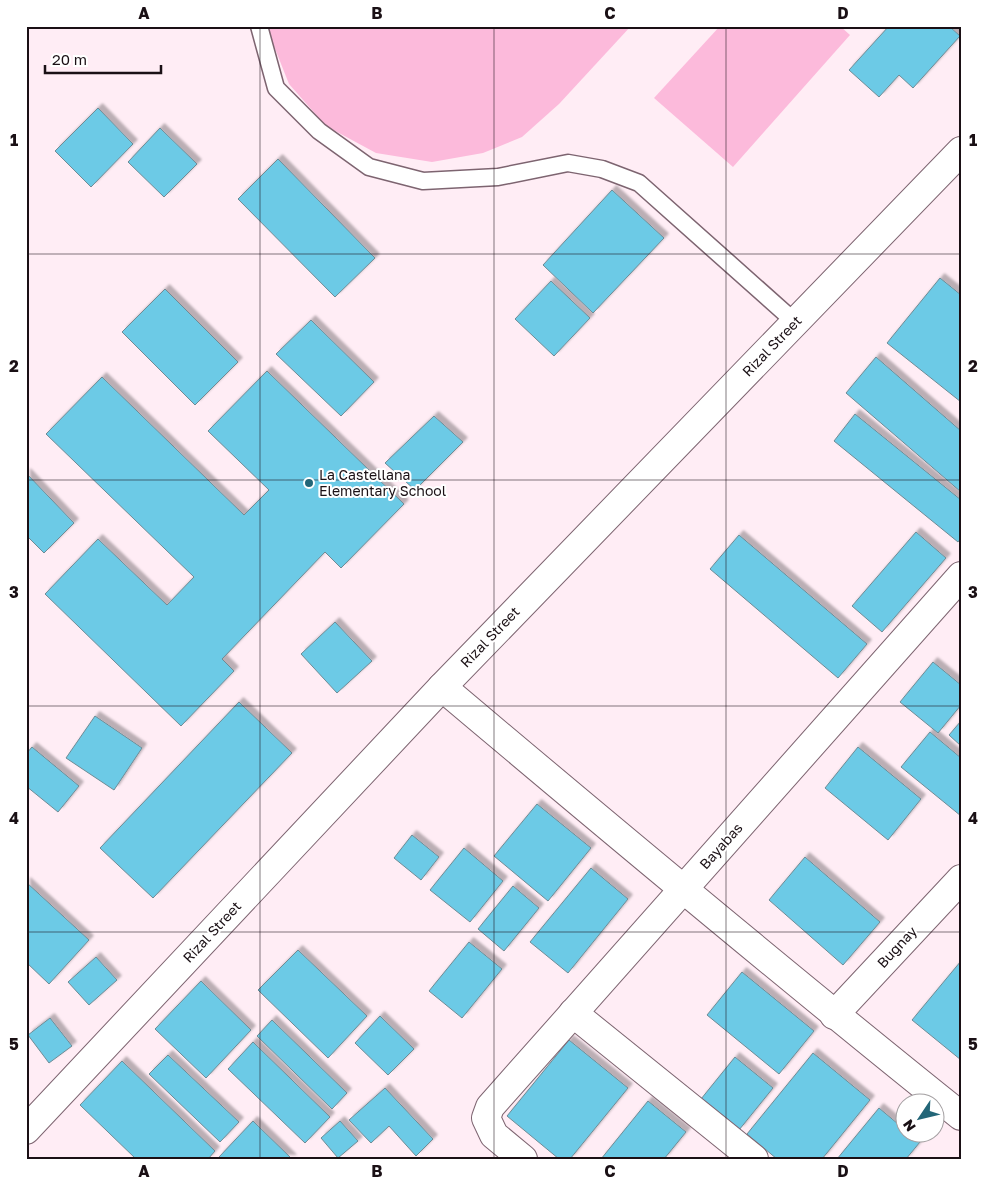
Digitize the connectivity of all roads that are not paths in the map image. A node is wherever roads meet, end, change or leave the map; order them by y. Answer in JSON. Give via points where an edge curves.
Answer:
{"nodes":[{"id":1,"x":259,"y":26,"type":"edge"},
{"id":2,"x":961,"y":152,"type":"edge"},
{"id":3,"x":795,"y":322,"type":"junction"},
{"id":4,"x":961,"y":576,"type":"edge"},
{"id":5,"x":442,"y":687,"type":"junction"},
{"id":6,"x":959,"y":885,"type":"edge"},
{"id":7,"x":683,"y":890,"type":"junction"},
{"id":8,"x":573,"y":1013,"type":"junction"},
{"id":9,"x":834,"y":1015,"type":"junction"},
{"id":10,"x":961,"y":1116,"type":"edge"},
{"id":11,"x":26,"y":1130,"type":"edge"},
{"id":12,"x":523,"y":1159,"type":"edge"},
{"id":13,"x":754,"y":1159,"type":"edge"}],
"edges":[{"from":1,"to":3,"type":"lane","via":[[276,88],[319,131],[369,167],[423,182],[498,177],[568,163],[602,169],[639,183]]},
{"from":2,"to":3,"type":"street","name":"Rizal Street"},
{"from":3,"to":5,"type":"street","name":"Rizal Street"},
{"from":4,"to":7,"type":"street","name":"Bayabas"},
{"from":5,"to":7,"type":"street"},
{"from":5,"to":11,"type":"street","name":"Rizal Street"},
{"from":6,"to":9,"type":"street","name":"Bugnay"},
{"from":7,"to":8,"type":"street","name":"Bayabas"},
{"from":7,"to":9,"type":"street"},
{"from":8,"to":12,"type":"street","name":"Bayabas","via":[[490,1107],[486,1118],[494,1135]]},
{"from":8,"to":13,"type":"street"},
{"from":9,"to":10,"type":"street"}]}
